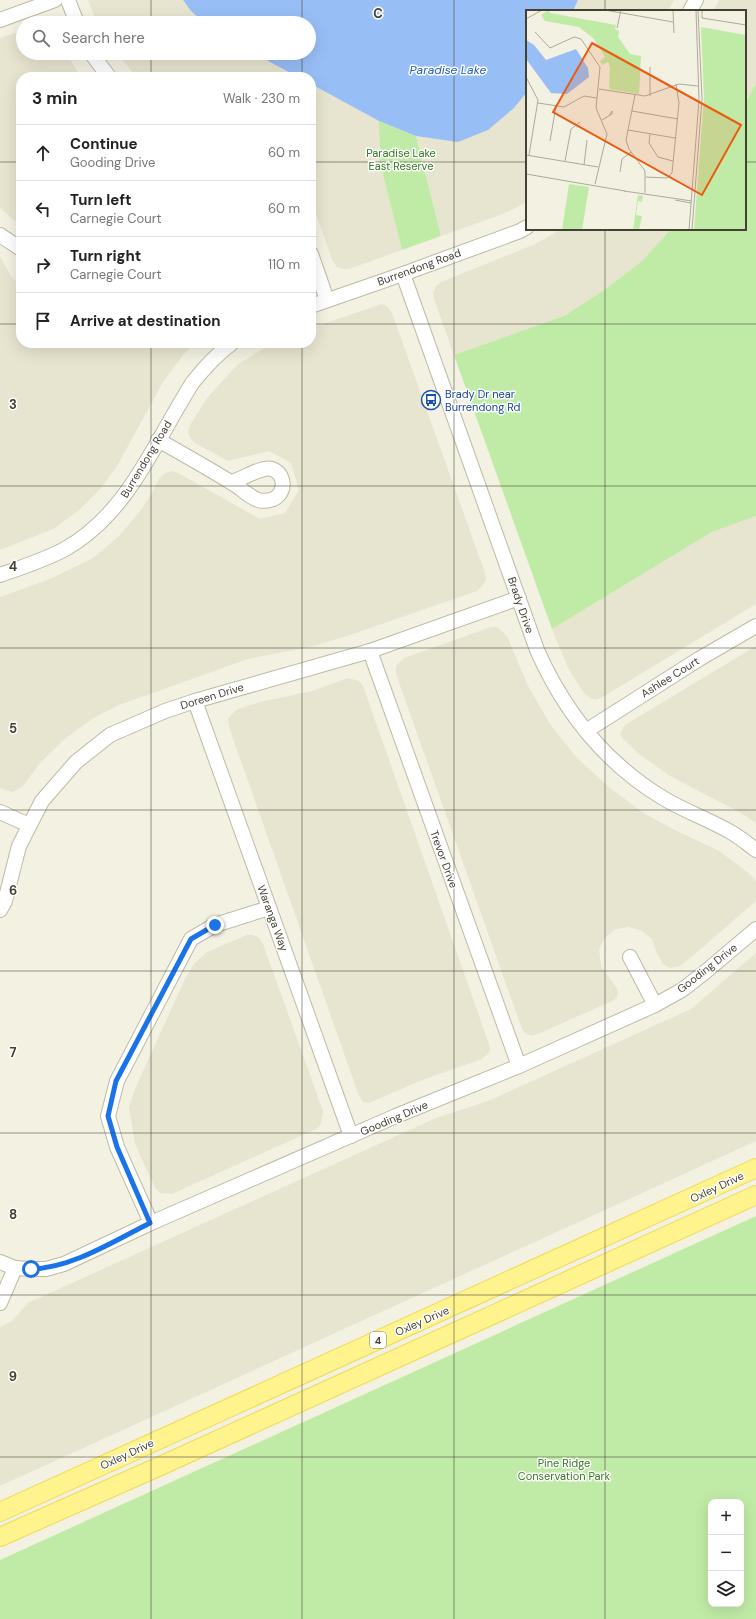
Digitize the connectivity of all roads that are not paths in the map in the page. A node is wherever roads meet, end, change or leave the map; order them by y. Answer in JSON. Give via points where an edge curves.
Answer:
{"nodes":[{"id":1,"x":55,"y":0,"type":"edge"},
{"id":2,"x":68,"y":0,"type":"edge"},
{"id":3,"x":696,"y":0,"type":"edge"},
{"id":4,"x":691,"y":10,"type":"edge"},
{"id":5,"x":74,"y":16,"type":"edge"},
{"id":6,"x":0,"y":20,"type":"edge"},
{"id":7,"x":96,"y":60,"type":"edge"},
{"id":8,"x":105,"y":72,"type":"edge"},
{"id":9,"x":526,"y":228,"type":"edge"},
{"id":10,"x":0,"y":235,"type":"edge"},
{"id":11,"x":16,"y":246,"type":"edge"},
{"id":12,"x":316,"y":268,"type":"edge"},
{"id":13,"x":403,"y":274,"type":"junction"},
{"id":14,"x":327,"y":300,"type":"junction"},
{"id":15,"x":316,"y":304,"type":"edge"},
{"id":16,"x":225,"y":348,"type":"edge"},
{"id":17,"x":158,"y":440,"type":"junction"},
{"id":18,"x":232,"y":482,"type":"dead end"},
{"id":19,"x":0,"y":574,"type":"edge"},
{"id":20,"x":519,"y":598,"type":"junction"},
{"id":21,"x":756,"y":626,"type":"edge"},
{"id":22,"x":370,"y":651,"type":"junction"},
{"id":23,"x":195,"y":701,"type":"junction"},
{"id":24,"x":586,"y":731,"type":"junction"},
{"id":25,"x":0,"y":812,"type":"edge"},
{"id":26,"x":29,"y":825,"type":"junction"},
{"id":27,"x":756,"y":850,"type":"edge"},
{"id":28,"x":269,"y":908,"type":"junction"},
{"id":29,"x":0,"y":910,"type":"edge"},
{"id":30,"x":756,"y":929,"type":"edge"},
{"id":31,"x":630,"y":957,"type":"dead end"},
{"id":32,"x":655,"y":1005,"type":"junction"},
{"id":33,"x":519,"y":1066,"type":"junction"},
{"id":34,"x":351,"y":1136,"type":"junction"},
{"id":35,"x":756,"y":1168,"type":"edge"},
{"id":36,"x":756,"y":1176,"type":"edge"},
{"id":37,"x":728,"y":1181,"type":"junction"},
{"id":38,"x":756,"y":1195,"type":"edge"},
{"id":39,"x":150,"y":1223,"type":"junction"},
{"id":40,"x":0,"y":1262,"type":"edge"},
{"id":41,"x":15,"y":1268,"type":"junction"},
{"id":42,"x":0,"y":1303,"type":"edge"},
{"id":43,"x":0,"y":1512,"type":"edge"},
{"id":44,"x":0,"y":1537,"type":"edge"}],
"edges":[{"from":1,"to":6,"type":"street"},
{"from":2,"to":5,"type":"street"},
{"from":3,"to":4,"type":"street"},
{"from":7,"to":8,"type":"street"},
{"from":9,"to":13,"type":"street","name":"Burrendong Road"},
{"from":10,"to":11,"type":"street"},
{"from":12,"to":14,"type":"street"},
{"from":13,"to":14,"type":"street","name":"Burrendong Road"},
{"from":13,"to":20,"type":"street","name":"Brady Drive"},
{"from":14,"to":15,"type":"street","name":"Burrendong Road"},
{"from":16,"to":17,"type":"street","name":"Burrendong Road","via":[[193,382]]},
{"from":17,"to":18,"type":"street"},
{"from":17,"to":19,"type":"street","name":"Burrendong Road","via":[[130,488],[95,528],[65,549],[37,562]]},
{"from":20,"to":22,"type":"street","name":"Doreen Drive"},
{"from":20,"to":24,"type":"street","name":"Brady Drive","via":[[547,674],[565,704]]},
{"from":21,"to":24,"type":"street","name":"Ashlee Court"},
{"from":22,"to":23,"type":"street","name":"Doreen Drive"},
{"from":22,"to":33,"type":"street","name":"Trevor Drive"},
{"from":23,"to":26,"type":"street","name":"Doreen Drive","via":[[110,735],[76,762],[42,801]]},
{"from":23,"to":28,"type":"street","name":"Waranga Way"},
{"from":24,"to":27,"type":"street","name":"Brady Drive","via":[[620,766],[643,785],[734,834]]},
{"from":25,"to":26,"type":"street"},
{"from":26,"to":29,"type":"street","name":"Doreen Drive","via":[[19,846]]},
{"from":28,"to":34,"type":"street","name":"Waranga Way"},
{"from":28,"to":39,"type":"street","via":[[215,925],[191,939],[116,1081],[108,1116],[117,1147]]},
{"from":30,"to":32,"type":"street","name":"Gooding Drive","via":[[688,986]]},
{"from":31,"to":32,"type":"street"},
{"from":32,"to":33,"type":"street","name":"Gooding Drive"},
{"from":33,"to":34,"type":"street","name":"Gooding Drive"},
{"from":34,"to":39,"type":"street","name":"Gooding Drive"},
{"from":35,"to":37,"type":"main road","name":"Oxley Drive","number":"4"},
{"from":36,"to":37,"type":"main road"},
{"from":37,"to":43,"type":"main road","name":"Oxley Drive","number":"4"},
{"from":38,"to":44,"type":"main road","number":"4"},
{"from":39,"to":41,"type":"street","name":"Gooding Drive","via":[[64,1264],[46,1269]]},
{"from":40,"to":41,"type":"street","name":"Gooding Drive"},
{"from":41,"to":42,"type":"street"}]}
